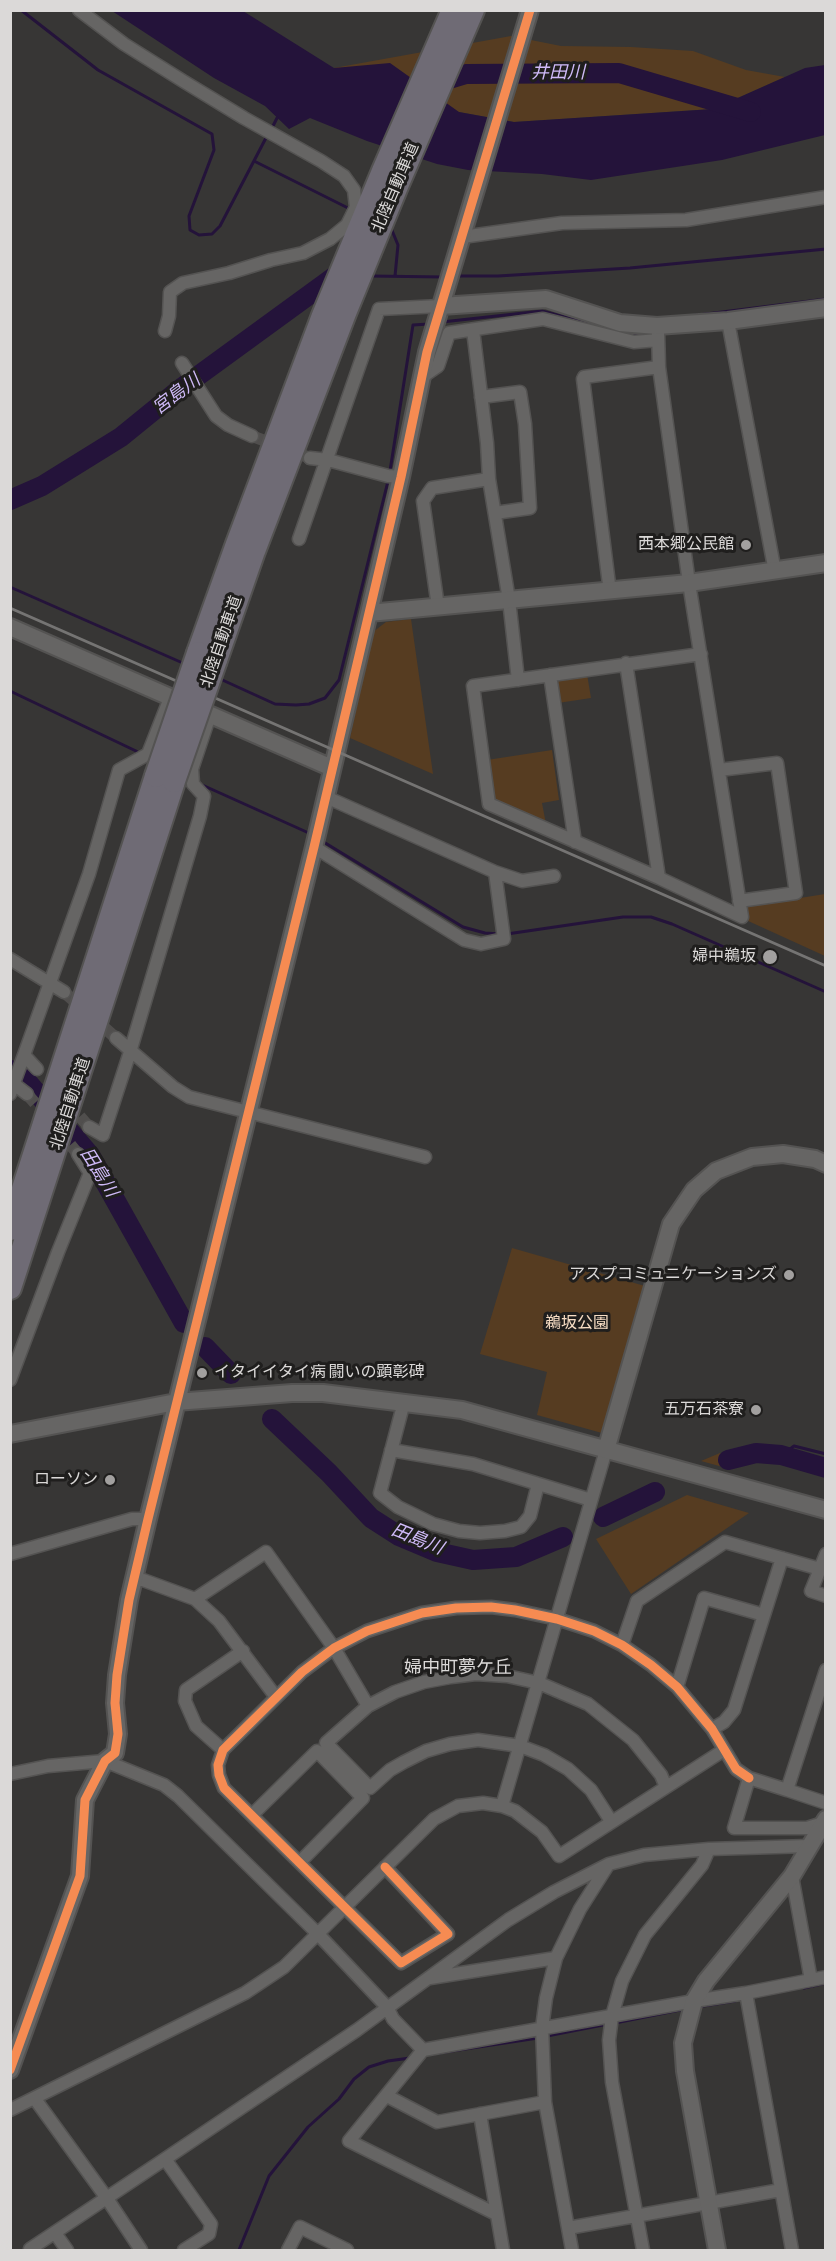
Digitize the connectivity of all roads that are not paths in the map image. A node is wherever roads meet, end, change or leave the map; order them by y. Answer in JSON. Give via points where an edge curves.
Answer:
{"nodes":[{"id":1,"x":79,"y":10,"type":"edge"},
{"id":2,"x":453,"y":10,"type":"edge"},
{"id":3,"x":473,"y":10,"type":"edge"},
{"id":4,"x":530,"y":10,"type":"edge"},
{"id":5,"x":825,"y":197,"type":"edge"},
{"id":6,"x":464,"y":231,"type":"junction"},
{"id":7,"x":441,"y":306,"type":"junction"},
{"id":8,"x":825,"y":308,"type":"edge"},
{"id":9,"x":728,"y":321,"type":"junction"},
{"id":10,"x":473,"y":330,"type":"junction"},
{"id":11,"x":165,"y":332,"type":"dead end"},
{"id":12,"x":658,"y":333,"type":"junction"},
{"id":13,"x":182,"y":363,"type":"dead end"},
{"id":14,"x":659,"y":367,"type":"junction"},
{"id":15,"x":422,"y":377,"type":"junction"},
{"id":16,"x":481,"y":397,"type":"junction"},
{"id":17,"x":252,"y":436,"type":"tunnel mouth"},
{"id":18,"x":309,"y":458,"type":"tunnel mouth"},
{"id":19,"x":328,"y":460,"type":"junction"},
{"id":20,"x":401,"y":477,"type":"junction"},
{"id":21,"x":489,"y":479,"type":"junction"},
{"id":22,"x":495,"y":513,"type":"junction"},
{"id":23,"x":298,"y":539,"type":"dead end"},
{"id":24,"x":825,"y":563,"type":"edge"},
{"id":25,"x":775,"y":572,"type":"junction"},
{"id":26,"x":689,"y":583,"type":"junction"},
{"id":27,"x":610,"y":592,"type":"junction"},
{"id":28,"x":509,"y":600,"type":"junction"},
{"id":29,"x":438,"y":607,"type":"junction"},
{"id":30,"x":369,"y":613,"type":"junction"},
{"id":31,"x":10,"y":627,"type":"edge"},
{"id":32,"x":701,"y":654,"type":"junction"},
{"id":33,"x":207,"y":656,"type":"junction"},
{"id":34,"x":626,"y":663,"type":"junction"},
{"id":35,"x":550,"y":675,"type":"junction"},
{"id":36,"x":518,"y":680,"type":"junction"},
{"id":37,"x":170,"y":698,"type":"junction"},
{"id":38,"x":210,"y":715,"type":"junction"},
{"id":39,"x":332,"y":768,"type":"junction"},
{"id":40,"x":719,"y":770,"type":"junction"},
{"id":41,"x":165,"y":779,"type":"junction"},
{"id":42,"x":326,"y":797,"type":"junction"},
{"id":43,"x":575,"y":842,"type":"junction"},
{"id":44,"x":314,"y":847,"type":"junction"},
{"id":45,"x":495,"y":872,"type":"junction"},
{"id":46,"x":554,"y":876,"type":"dead end"},
{"id":47,"x":659,"y":878,"type":"junction"},
{"id":48,"x":739,"y":901,"type":"junction"},
{"id":49,"x":10,"y":959,"type":"edge"},
{"id":50,"x":50,"y":983,"type":"junction"},
{"id":51,"x":64,"y":992,"type":"tunnel mouth"},
{"id":52,"x":116,"y":1038,"type":"tunnel mouth"},
{"id":53,"x":130,"y":1052,"type":"junction"},
{"id":54,"x":24,"y":1055,"type":"junction"},
{"id":55,"x":37,"y":1069,"type":"dead end"},
{"id":56,"x":12,"y":1086,"type":"edge"},
{"id":57,"x":27,"y":1094,"type":"tunnel mouth"},
{"id":58,"x":250,"y":1113,"type":"junction"},
{"id":59,"x":89,"y":1127,"type":"dead end"},
{"id":60,"x":78,"y":1154,"type":"tunnel mouth"},
{"id":61,"x":425,"y":1156,"type":"dead end"},
{"id":62,"x":825,"y":1164,"type":"edge"},
{"id":63,"x":10,"y":1229,"type":"edge"},
{"id":64,"x":10,"y":1288,"type":"edge"},
{"id":65,"x":10,"y":1380,"type":"edge"},
{"id":66,"x":176,"y":1402,"type":"junction"},
{"id":67,"x":404,"y":1402,"type":"junction"},
{"id":68,"x":10,"y":1434,"type":"edge"},
{"id":69,"x":391,"y":1450,"type":"junction"},
{"id":70,"x":606,"y":1450,"type":"junction"},
{"id":71,"x":538,"y":1484,"type":"junction"},
{"id":72,"x":591,"y":1500,"type":"junction"},
{"id":73,"x":825,"y":1510,"type":"edge"},
{"id":74,"x":148,"y":1519,"type":"junction"},
{"id":75,"x":10,"y":1554,"type":"edge"},
{"id":76,"x":825,"y":1554,"type":"edge"},
{"id":77,"x":782,"y":1558,"type":"junction"},
{"id":78,"x":820,"y":1569,"type":"junction"},
{"id":79,"x":134,"y":1581,"type":"junction"},
{"id":80,"x":825,"y":1596,"type":"edge"},
{"id":81,"x":195,"y":1599,"type":"junction"},
{"id":82,"x":764,"y":1615,"type":"junction"},
{"id":83,"x":557,"y":1619,"type":"junction"},
{"id":84,"x":622,"y":1645,"type":"junction"},
{"id":85,"x":334,"y":1648,"type":"junction"},
{"id":86,"x":243,"y":1651,"type":"junction"},
{"id":87,"x":825,"y":1670,"type":"edge"},
{"id":88,"x":539,"y":1683,"type":"junction"},
{"id":89,"x":676,"y":1686,"type":"junction"},
{"id":90,"x":276,"y":1697,"type":"junction"},
{"id":91,"x":368,"y":1706,"type":"junction"},
{"id":92,"x":712,"y":1729,"type":"junction"},
{"id":93,"x":520,"y":1746,"type":"junction"},
{"id":94,"x":223,"y":1750,"type":"junction"},
{"id":95,"x":724,"y":1750,"type":"junction"},
{"id":96,"x":105,"y":1761,"type":"junction"},
{"id":97,"x":10,"y":1774,"type":"edge"},
{"id":98,"x":749,"y":1778,"type":"junction"},
{"id":99,"x":666,"y":1787,"type":"junction"},
{"id":100,"x":787,"y":1790,"type":"junction"},
{"id":101,"x":825,"y":1803,"type":"edge"},
{"id":102,"x":502,"y":1806,"type":"junction"},
{"id":103,"x":253,"y":1814,"type":"junction"},
{"id":104,"x":611,"y":1821,"type":"junction"},
{"id":105,"x":824,"y":1821,"type":"edge"},
{"id":106,"x":734,"y":1828,"type":"junction"},
{"id":107,"x":809,"y":1846,"type":"junction"},
{"id":108,"x":735,"y":1848,"type":"junction"},
{"id":109,"x":709,"y":1849,"type":"junction"},
{"id":110,"x":300,"y":1862,"type":"junction"},
{"id":111,"x":609,"y":1864,"type":"junction"},
{"id":112,"x":385,"y":1867,"type":"junction"},
{"id":113,"x":792,"y":1876,"type":"junction"},
{"id":114,"x":345,"y":1906,"type":"junction"},
{"id":115,"x":317,"y":1933,"type":"junction"},
{"id":116,"x":556,"y":1958,"type":"junction"},
{"id":117,"x":825,"y":1977,"type":"edge"},
{"id":118,"x":428,"y":1979,"type":"junction"},
{"id":119,"x":811,"y":1980,"type":"junction"},
{"id":120,"x":746,"y":1993,"type":"junction"},
{"id":121,"x":694,"y":2001,"type":"junction"},
{"id":122,"x":387,"y":2007,"type":"junction"},
{"id":123,"x":612,"y":2016,"type":"junction"},
{"id":124,"x":542,"y":2028,"type":"junction"},
{"id":125,"x":15,"y":2045,"type":"edge"},
{"id":126,"x":423,"y":2050,"type":"junction"},
{"id":127,"x":10,"y":2070,"type":"edge"},
{"id":128,"x":387,"y":2096,"type":"junction"},
{"id":129,"x":35,"y":2100,"type":"junction"},
{"id":130,"x":545,"y":2102,"type":"junction"},
{"id":131,"x":10,"y":2110,"type":"edge"},
{"id":132,"x":480,"y":2115,"type":"junction"},
{"id":133,"x":165,"y":2159,"type":"junction"},
{"id":134,"x":781,"y":2190,"type":"junction"},
{"id":135,"x":106,"y":2198,"type":"junction"},
{"id":136,"x":709,"y":2203,"type":"junction"},
{"id":137,"x":496,"y":2214,"type":"junction"},
{"id":138,"x":637,"y":2217,"type":"junction"},
{"id":139,"x":568,"y":2228,"type":"junction"},
{"id":140,"x":55,"y":2233,"type":"junction"},
{"id":141,"x":30,"y":2249,"type":"edge"},
{"id":142,"x":67,"y":2250,"type":"edge"},
{"id":143,"x":141,"y":2250,"type":"edge"},
{"id":144,"x":184,"y":2250,"type":"edge"},
{"id":145,"x":288,"y":2250,"type":"edge"},
{"id":146,"x":347,"y":2250,"type":"edge"},
{"id":147,"x":503,"y":2250,"type":"edge"},
{"id":148,"x":572,"y":2250,"type":"edge"},
{"id":149,"x":643,"y":2250,"type":"edge"},
{"id":150,"x":717,"y":2250,"type":"edge"},
{"id":151,"x":792,"y":2250,"type":"edge"}],
"edges":[{"from":1,"to":11,"type":"street","via":[[183,81],[321,160],[344,176],[354,190],[356,207],[347,225],[303,254],[183,283],[170,292]]},
{"from":2,"to":33,"type":"highway","name":"北陸自動車道","via":[[322,318],[237,544]]},
{"from":3,"to":33,"type":"highway","name":"北陸自動車道","via":[[388,207],[254,551]]},
{"from":4,"to":6,"type":"street"},
{"from":5,"to":6,"type":"street","via":[[686,220]]},
{"from":6,"to":7,"type":"street"},
{"from":7,"to":12,"type":"street","via":[[546,299]]},
{"from":7,"to":15,"type":"street"},
{"from":7,"to":19,"type":"street","via":[[379,309]]},
{"from":8,"to":9,"type":"street"},
{"from":9,"to":12,"type":"street"},
{"from":9,"to":25,"type":"street"},
{"from":10,"to":12,"type":"street","via":[[543,319],[634,342]]},
{"from":10,"to":15,"type":"street","via":[[449,333],[438,366]]},
{"from":10,"to":16,"type":"street"},
{"from":12,"to":14,"type":"street"},
{"from":13,"to":17,"type":"street","via":[[216,416]]},
{"from":14,"to":26,"type":"street"},
{"from":14,"to":27,"type":"street","via":[[583,379]]},
{"from":15,"to":20,"type":"street"},
{"from":16,"to":21,"type":"street"},
{"from":16,"to":22,"type":"street","via":[[520,392],[525,424],[530,508]]},
{"from":18,"to":19,"type":"street"},
{"from":19,"to":20,"type":"street"},
{"from":19,"to":23,"type":"street"},
{"from":20,"to":30,"type":"street"},
{"from":21,"to":22,"type":"street"},
{"from":21,"to":29,"type":"street","via":[[432,488],[423,501]]},
{"from":22,"to":28,"type":"street"},
{"from":24,"to":25,"type":"street"},
{"from":25,"to":26,"type":"street"},
{"from":26,"to":27,"type":"street"},
{"from":26,"to":32,"type":"street"},
{"from":27,"to":28,"type":"street"},
{"from":28,"to":29,"type":"street"},
{"from":28,"to":36,"type":"street"},
{"from":29,"to":30,"type":"street"},
{"from":30,"to":39,"type":"street"},
{"from":31,"to":37,"type":"street"},
{"from":32,"to":34,"type":"street"},
{"from":32,"to":40,"type":"street"},
{"from":33,"to":41,"type":"highway","name":"北陸自動車道","bridge":true},
{"from":34,"to":35,"type":"street"},
{"from":34,"to":47,"type":"street"},
{"from":35,"to":36,"type":"street"},
{"from":35,"to":43,"type":"street"},
{"from":36,"to":43,"type":"street","via":[[473,686],[489,804]]},
{"from":37,"to":38,"type":"street"},
{"from":37,"to":50,"type":"street","via":[[148,754],[119,770],[89,874]]},
{"from":38,"to":39,"type":"street"},
{"from":38,"to":53,"type":"street","via":[[192,769],[194,784],[204,796],[200,816]]},
{"from":39,"to":42,"type":"street"},
{"from":40,"to":48,"type":"street"},
{"from":40,"to":48,"type":"street","via":[[777,763],[796,893]]},
{"from":41,"to":63,"type":"highway","name":"北陸自動車道"},
{"from":41,"to":64,"type":"highway","name":"北陸自動車道"},
{"from":42,"to":44,"type":"street"},
{"from":42,"to":45,"type":"street"},
{"from":43,"to":47,"type":"street"},
{"from":44,"to":45,"type":"street","via":[[464,940],[481,944],[504,939]]},
{"from":44,"to":58,"type":"street"},
{"from":45,"to":46,"type":"street","via":[[522,881]]},
{"from":47,"to":48,"type":"street","via":[[742,917]]},
{"from":49,"to":50,"type":"street"},
{"from":50,"to":51,"type":"street"},
{"from":50,"to":54,"type":"street"},
{"from":52,"to":53,"type":"street"},
{"from":53,"to":58,"type":"street","via":[[189,1097]]},
{"from":53,"to":59,"type":"street","via":[[103,1135]]},
{"from":54,"to":55,"type":"street"},
{"from":54,"to":56,"type":"street"},
{"from":56,"to":57,"type":"street"},
{"from":58,"to":61,"type":"street"},
{"from":58,"to":66,"type":"street"},
{"from":60,"to":65,"type":"street","via":[[90,1173]]},
{"from":62,"to":70,"type":"street","via":[[783,1154],[752,1156],[716,1171],[694,1190],[671,1224]]},
{"from":66,"to":67,"type":"street","via":[[292,1392]]},
{"from":66,"to":68,"type":"street"},
{"from":66,"to":74,"type":"street"},
{"from":67,"to":69,"type":"street"},
{"from":67,"to":70,"type":"street","via":[[462,1410]]},
{"from":69,"to":71,"type":"street","via":[[473,1464]]},
{"from":69,"to":71,"type":"street","via":[[380,1493],[433,1524],[459,1531],[522,1527],[530,1516]]},
{"from":70,"to":72,"type":"street"},
{"from":70,"to":73,"type":"street"},
{"from":71,"to":72,"type":"street"},
{"from":72,"to":83,"type":"street"},
{"from":74,"to":75,"type":"street","via":[[132,1519]]},
{"from":74,"to":79,"type":"street"},
{"from":76,"to":78,"type":"street"},
{"from":77,"to":78,"type":"street"},
{"from":77,"to":82,"type":"street"},
{"from":77,"to":84,"type":"street","via":[[725,1542],[637,1601]]},
{"from":78,"to":80,"type":"street","via":[[811,1592]]},
{"from":79,"to":81,"type":"street","via":[[143,1580]]},
{"from":79,"to":96,"type":"street","via":[[117,1675],[115,1753]]},
{"from":81,"to":85,"type":"street","via":[[266,1552]]},
{"from":81,"to":86,"type":"street"},
{"from":82,"to":89,"type":"street","via":[[704,1598]]},
{"from":82,"to":92,"type":"street","via":[[734,1710]]},
{"from":83,"to":84,"type":"street"},
{"from":83,"to":85,"type":"street","via":[[491,1607],[445,1610],[392,1621]]},
{"from":83,"to":88,"type":"street"},
{"from":84,"to":89,"type":"street"},
{"from":85,"to":90,"type":"street"},
{"from":85,"to":91,"type":"street"},
{"from":86,"to":90,"type":"street"},
{"from":86,"to":94,"type":"street","via":[[186,1690],[185,1701],[196,1726]]},
{"from":87,"to":100,"type":"street"},
{"from":88,"to":91,"type":"street","via":[[507,1676],[451,1677],[395,1692]]},
{"from":88,"to":93,"type":"street"},
{"from":88,"to":99,"type":"street","via":[[588,1704],[613,1722],[650,1759]]},
{"from":89,"to":92,"type":"street"},
{"from":90,"to":94,"type":"street"},
{"from":91,"to":93,"type":"street","via":[[326,1743],[370,1788],[390,1770],[426,1750],[478,1740]]},
{"from":92,"to":95,"type":"street"},
{"from":93,"to":102,"type":"street"},
{"from":93,"to":104,"type":"street","via":[[568,1769],[591,1790]]},
{"from":94,"to":103,"type":"street","via":[[218,1766],[224,1788]]},
{"from":95,"to":98,"type":"street","via":[[736,1769]]},
{"from":95,"to":99,"type":"street"},
{"from":96,"to":97,"type":"street"},
{"from":96,"to":115,"type":"street","via":[[164,1785],[178,1796]]},
{"from":96,"to":125,"type":"street","via":[[85,1800],[80,1876]]},
{"from":98,"to":100,"type":"street"},
{"from":98,"to":106,"type":"street"},
{"from":99,"to":104,"type":"street"},
{"from":100,"to":101,"type":"street"},
{"from":102,"to":104,"type":"street","via":[[531,1822],[559,1856]]},
{"from":102,"to":112,"type":"street","via":[[458,1806],[434,1819]]},
{"from":103,"to":110,"type":"street"},
{"from":103,"to":110,"type":"street","via":[[317,1751],[363,1798]]},
{"from":105,"to":106,"type":"street","via":[[807,1828]]},
{"from":105,"to":107,"type":"street"},
{"from":106,"to":108,"type":"street"},
{"from":107,"to":108,"type":"street"},
{"from":107,"to":113,"type":"street"},
{"from":108,"to":109,"type":"street"},
{"from":109,"to":111,"type":"street"},
{"from":109,"to":123,"type":"street","via":[[702,1864],[645,1935],[622,1981]]},
{"from":110,"to":114,"type":"street"},
{"from":111,"to":116,"type":"street","via":[[580,1909]]},
{"from":111,"to":118,"type":"street","via":[[508,1920]]},
{"from":112,"to":114,"type":"street"},
{"from":112,"to":114,"type":"street","via":[[448,1934],[400,1963]]},
{"from":113,"to":119,"type":"street"},
{"from":113,"to":121,"type":"street"},
{"from":114,"to":115,"type":"street"},
{"from":115,"to":122,"type":"street"},
{"from":115,"to":129,"type":"street","via":[[284,1967],[245,1993]]},
{"from":116,"to":118,"type":"street"},
{"from":116,"to":124,"type":"street"},
{"from":117,"to":119,"type":"street"},
{"from":118,"to":122,"type":"street"},
{"from":119,"to":120,"type":"street"},
{"from":120,"to":121,"type":"street"},
{"from":120,"to":134,"type":"street"},
{"from":121,"to":123,"type":"street"},
{"from":121,"to":136,"type":"street","via":[[683,2043],[685,2071]]},
{"from":122,"to":126,"type":"street","via":[[393,2019]]},
{"from":122,"to":133,"type":"street"},
{"from":123,"to":124,"type":"street"},
{"from":123,"to":138,"type":"street","via":[[612,2082]]},
{"from":124,"to":126,"type":"street"},
{"from":124,"to":130,"type":"street"},
{"from":125,"to":127,"type":"street"},
{"from":126,"to":128,"type":"street"},
{"from":128,"to":132,"type":"street","via":[[437,2122]]},
{"from":128,"to":137,"type":"street","via":[[349,2141]]},
{"from":129,"to":131,"type":"street"},
{"from":129,"to":135,"type":"street"},
{"from":130,"to":132,"type":"street"},
{"from":130,"to":139,"type":"street"},
{"from":132,"to":137,"type":"street"},
{"from":133,"to":135,"type":"street"},
{"from":133,"to":144,"type":"street","via":[[211,2224],[209,2234]]},
{"from":134,"to":136,"type":"street"},
{"from":134,"to":151,"type":"street"},
{"from":135,"to":140,"type":"street"},
{"from":135,"to":143,"type":"street"},
{"from":136,"to":138,"type":"street"},
{"from":136,"to":150,"type":"street"},
{"from":137,"to":147,"type":"street"},
{"from":138,"to":139,"type":"street"},
{"from":138,"to":149,"type":"street"},
{"from":139,"to":148,"type":"street"},
{"from":140,"to":141,"type":"street"},
{"from":140,"to":142,"type":"street"},
{"from":145,"to":146,"type":"street","via":[[300,2226]]}]}
